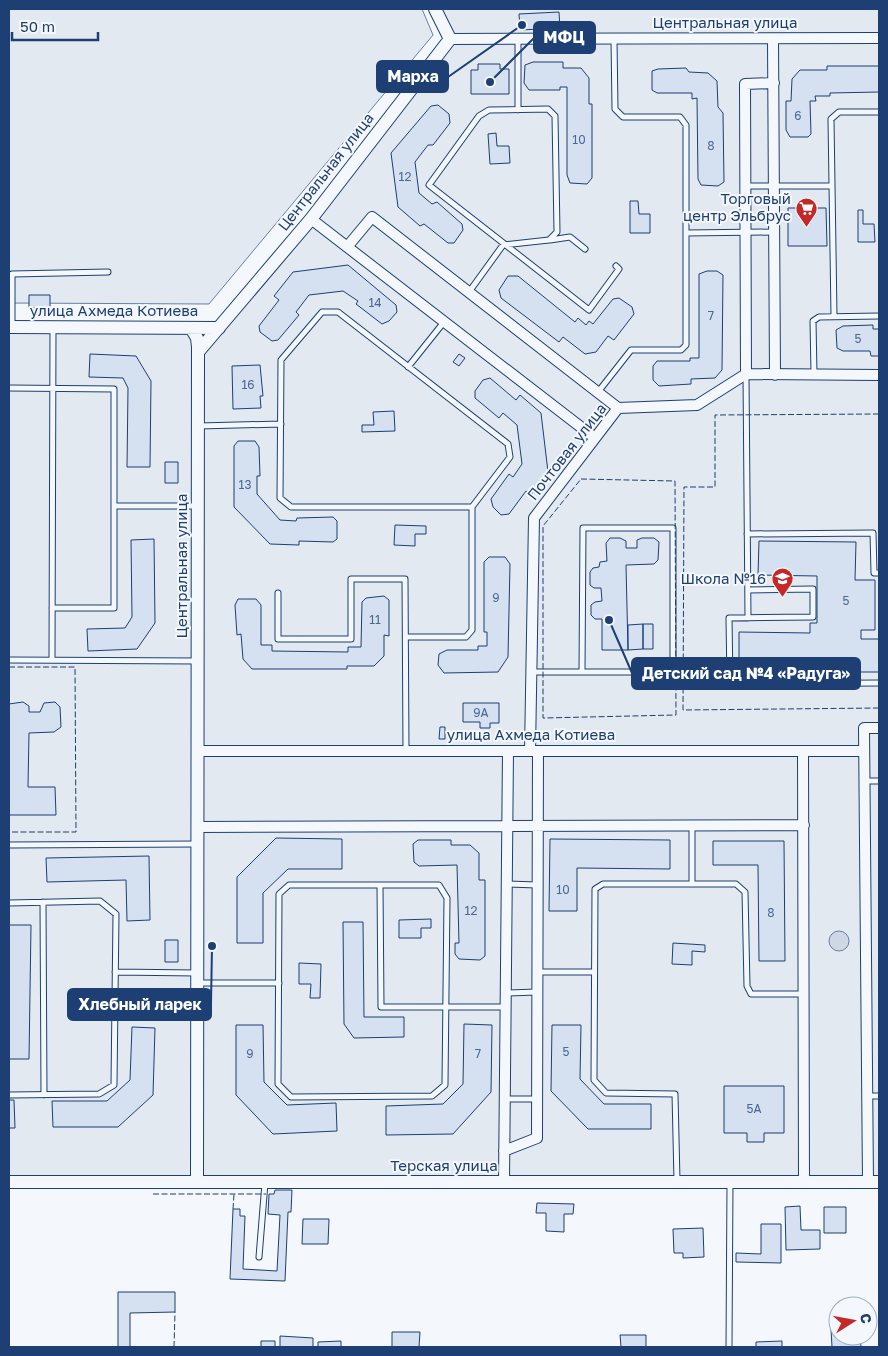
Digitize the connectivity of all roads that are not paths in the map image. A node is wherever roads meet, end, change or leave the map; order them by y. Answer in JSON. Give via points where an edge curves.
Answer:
{"nodes":[{"id":1,"x":435,"y":9,"type":"edge"},
{"id":2,"x":879,"y":38,"type":"edge"},
{"id":3,"x":450,"y":39,"type":"junction"},
{"id":4,"x":518,"y":39,"type":"junction"},
{"id":5,"x":614,"y":39,"type":"junction"},
{"id":6,"x":774,"y":39,"type":"junction"},
{"id":7,"x":774,"y":84,"type":"junction"},
{"id":8,"x":518,"y":110,"type":"junction"},
{"id":9,"x":879,"y":112,"type":"edge"},
{"id":10,"x":746,"y":186,"type":"junction"},
{"id":11,"x":774,"y":186,"type":"junction"},
{"id":12,"x":832,"y":186,"type":"junction"},
{"id":13,"x":311,"y":219,"type":"junction"},
{"id":14,"x":774,"y":232,"type":"junction"},
{"id":15,"x":686,"y":233,"type":"junction"},
{"id":16,"x":746,"y":233,"type":"junction"},
{"id":17,"x":549,"y":240,"type":"junction"},
{"id":18,"x":503,"y":245,"type":"junction"},
{"id":19,"x":347,"y":247,"type":"junction"},
{"id":20,"x":585,"y":249,"type":"dead end"},
{"id":21,"x":616,"y":266,"type":"dead end"},
{"id":22,"x":108,"y":272,"type":"dead end"},
{"id":23,"x":469,"y":292,"type":"junction"},
{"id":24,"x":834,"y":316,"type":"junction"},
{"id":25,"x":879,"y":316,"type":"edge"},
{"id":26,"x":444,"y":321,"type":"junction"},
{"id":27,"x":10,"y":327,"type":"edge"},
{"id":28,"x":53,"y":327,"type":"junction"},
{"id":29,"x":191,"y":328,"type":"junction"},
{"id":30,"x":219,"y":328,"type":"junction"},
{"id":31,"x":198,"y":352,"type":"junction"},
{"id":32,"x":408,"y":367,"type":"junction"},
{"id":33,"x":746,"y":374,"type":"junction"},
{"id":34,"x":775,"y":375,"type":"junction"},
{"id":35,"x":814,"y":375,"type":"junction"},
{"id":36,"x":879,"y":375,"type":"edge"},
{"id":37,"x":9,"y":388,"type":"edge"},
{"id":38,"x":53,"y":388,"type":"junction"},
{"id":39,"x":598,"y":392,"type":"junction"},
{"id":40,"x":618,"y":408,"type":"junction"},
{"id":41,"x":280,"y":424,"type":"junction"},
{"id":42,"x":198,"y":426,"type":"junction"},
{"id":43,"x":595,"y":438,"type":"junction"},
{"id":44,"x":114,"y":506,"type":"junction"},
{"id":45,"x":198,"y":506,"type":"junction"},
{"id":46,"x":472,"y":507,"type":"junction"},
{"id":47,"x":747,"y":534,"type":"junction"},
{"id":48,"x":879,"y":573,"type":"edge"},
{"id":49,"x":748,"y":590,"type":"junction"},
{"id":50,"x":278,"y":593,"type":"dead end"},
{"id":51,"x":52,"y":608,"type":"junction"},
{"id":52,"x":748,"y":618,"type":"junction"},
{"id":53,"x":406,"y":638,"type":"junction"},
{"id":54,"x":9,"y":660,"type":"edge"},
{"id":55,"x":52,"y":660,"type":"junction"},
{"id":56,"x":198,"y":661,"type":"junction"},
{"id":57,"x":531,"y":672,"type":"junction"},
{"id":58,"x":582,"y":672,"type":"junction"},
{"id":59,"x":879,"y":683,"type":"edge"},
{"id":60,"x":879,"y":728,"type":"edge"},
{"id":61,"x":198,"y":751,"type":"junction"},
{"id":62,"x":406,"y":751,"type":"junction"},
{"id":63,"x":508,"y":751,"type":"junction"},
{"id":64,"x":534,"y":751,"type":"junction"},
{"id":65,"x":803,"y":751,"type":"junction"},
{"id":66,"x":864,"y":751,"type":"junction"},
{"id":67,"x":879,"y":781,"type":"edge"},
{"id":68,"x":864,"y":782,"type":"junction"},
{"id":69,"x":804,"y":825,"type":"junction"},
{"id":70,"x":507,"y":826,"type":"junction"},
{"id":71,"x":538,"y":826,"type":"junction"},
{"id":72,"x":692,"y":826,"type":"junction"},
{"id":73,"x":198,"y":827,"type":"junction"},
{"id":74,"x":197,"y":844,"type":"junction"},
{"id":75,"x":9,"y":845,"type":"edge"},
{"id":76,"x":507,"y":884,"type":"junction"},
{"id":77,"x":538,"y":884,"type":"junction"},
{"id":78,"x":692,"y":884,"type":"junction"},
{"id":79,"x":380,"y":885,"type":"junction"},
{"id":80,"x":9,"y":902,"type":"edge"},
{"id":81,"x":43,"y":902,"type":"junction"},
{"id":82,"x":115,"y":972,"type":"junction"},
{"id":83,"x":538,"y":972,"type":"junction"},
{"id":84,"x":594,"y":972,"type":"junction"},
{"id":85,"x":197,"y":978,"type":"junction"},
{"id":86,"x":278,"y":983,"type":"junction"},
{"id":87,"x":538,"y":992,"type":"junction"},
{"id":88,"x":506,"y":993,"type":"junction"},
{"id":89,"x":804,"y":994,"type":"junction"},
{"id":90,"x":446,"y":1006,"type":"junction"},
{"id":91,"x":506,"y":1006,"type":"junction"},
{"id":92,"x":9,"y":1095,"type":"edge"},
{"id":93,"x":44,"y":1095,"type":"junction"},
{"id":94,"x":867,"y":1096,"type":"junction"},
{"id":95,"x":879,"y":1096,"type":"edge"},
{"id":96,"x":504,"y":1099,"type":"junction"},
{"id":97,"x":537,"y":1099,"type":"junction"},
{"id":98,"x":504,"y":1151,"type":"junction"},
{"id":99,"x":9,"y":1182,"type":"edge"},
{"id":100,"x":197,"y":1182,"type":"junction"},
{"id":101,"x":265,"y":1182,"type":"junction"},
{"id":102,"x":504,"y":1182,"type":"junction"},
{"id":103,"x":677,"y":1182,"type":"junction"},
{"id":104,"x":730,"y":1182,"type":"junction"},
{"id":105,"x":804,"y":1182,"type":"junction"},
{"id":106,"x":874,"y":1182,"type":"edge"},
{"id":107,"x":259,"y":1257,"type":"dead end"},
{"id":108,"x":728,"y":1347,"type":"edge"}],
"edges":[{"from":1,"to":3,"type":"street"},
{"from":2,"to":6,"type":"street","name":"Центральная улица"},
{"from":3,"to":4,"type":"street","name":"Центральная улица"},
{"from":3,"to":13,"type":"street","name":"Центральная улица"},
{"from":4,"to":5,"type":"street","name":"Центральная улица"},
{"from":4,"to":8,"type":"lane"},
{"from":5,"to":6,"type":"street","name":"Центральная улица"},
{"from":5,"to":15,"type":"lane","via":[[615,109],[623,117],[680,117],[686,125]]},
{"from":6,"to":7,"type":"street"},
{"from":7,"to":10,"type":"street","via":[[746,84]]},
{"from":7,"to":11,"type":"street"},
{"from":8,"to":17,"type":"lane","via":[[548,109],[555,116],[557,232]]},
{"from":8,"to":18,"type":"lane","via":[[489,110],[479,116],[429,185]]},
{"from":9,"to":12,"type":"lane","via":[[839,112],[832,119]]},
{"from":10,"to":11,"type":"lane"},
{"from":10,"to":16,"type":"street"},
{"from":11,"to":12,"type":"lane"},
{"from":11,"to":14,"type":"street"},
{"from":12,"to":24,"type":"lane"},
{"from":13,"to":19,"type":"street"},
{"from":13,"to":30,"type":"street","name":"Центральная улица"},
{"from":14,"to":16,"type":"lane"},
{"from":14,"to":34,"type":"street"},
{"from":15,"to":16,"type":"lane"},
{"from":15,"to":39,"type":"lane","via":[[686,345],[681,350],[631,350]]},
{"from":16,"to":33,"type":"street"},
{"from":17,"to":18,"type":"lane"},
{"from":17,"to":20,"type":"lane","via":[[570,237]]},
{"from":18,"to":21,"type":"lane","via":[[589,310],[619,269]]},
{"from":18,"to":23,"type":"lane"},
{"from":19,"to":23,"type":"street","via":[[372,217]]},
{"from":19,"to":26,"type":"street"},
{"from":22,"to":27,"type":"lane","via":[[12,274]]},
{"from":23,"to":39,"type":"street"},
{"from":24,"to":25,"type":"lane"},
{"from":24,"to":35,"type":"lane","via":[[819,317],[813,321]]},
{"from":26,"to":32,"type":"lane"},
{"from":26,"to":43,"type":"street"},
{"from":27,"to":28,"type":"street","name":"улица Ахмеда Котиева"},
{"from":28,"to":29,"type":"street","name":"улица Ахмеда Котиева"},
{"from":28,"to":38,"type":"lane"},
{"from":29,"to":30,"type":"street","name":"улица Ахмеда Котиева"},
{"from":29,"to":31,"type":"street","via":[[197,338]]},
{"from":30,"to":31,"type":"street","name":"Центральная улица"},
{"from":31,"to":42,"type":"street","name":"Центральная улица"},
{"from":32,"to":41,"type":"lane","via":[[338,312],[322,312],[281,360]]},
{"from":32,"to":46,"type":"lane","via":[[508,444],[510,457]]},
{"from":33,"to":34,"type":"street"},
{"from":33,"to":40,"type":"street","name":"Почтовая улица","via":[[697,406]]},
{"from":33,"to":47,"type":"lane"},
{"from":34,"to":35,"type":"street"},
{"from":35,"to":36,"type":"street"},
{"from":37,"to":38,"type":"lane"},
{"from":38,"to":44,"type":"lane","via":[[114,389]]},
{"from":38,"to":51,"type":"lane"},
{"from":39,"to":40,"type":"street"},
{"from":40,"to":43,"type":"street","name":"Почтовая улица"},
{"from":41,"to":42,"type":"lane"},
{"from":41,"to":46,"type":"lane","via":[[280,498],[291,507]]},
{"from":42,"to":45,"type":"street","name":"Центральная улица"},
{"from":43,"to":57,"type":"street","name":"Почтовая улица","via":[[534,518]]},
{"from":44,"to":45,"type":"lane"},
{"from":44,"to":51,"type":"lane","via":[[114,608]]},
{"from":45,"to":56,"type":"street","name":"Центральная улица"},
{"from":46,"to":53,"type":"lane","via":[[472,630],[466,637]]},
{"from":47,"to":48,"type":"lane","via":[[873,532],[874,573]]},
{"from":47,"to":49,"type":"lane"},
{"from":49,"to":52,"type":"lane"},
{"from":49,"to":52,"type":"lane","via":[[812,589],[813,608],[813,617]]},
{"from":50,"to":53,"type":"lane","via":[[278,639],[352,639],[352,579],[405,579]]},
{"from":51,"to":55,"type":"lane"},
{"from":52,"to":59,"type":"lane","via":[[729,618],[730,684]]},
{"from":53,"to":62,"type":"lane"},
{"from":54,"to":55,"type":"lane"},
{"from":55,"to":56,"type":"lane"},
{"from":56,"to":61,"type":"street","name":"Центральная улица"},
{"from":57,"to":58,"type":"lane"},
{"from":57,"to":64,"type":"street","name":"Почтовая улица"},
{"from":58,"to":58,"type":"lane","via":[[673,672],[672,528],[583,528]]},
{"from":60,"to":66,"type":"street","via":[[864,728]]},
{"from":61,"to":62,"type":"street","name":"улица Ахмеда Котиева"},
{"from":61,"to":73,"type":"street","name":"Центральная улица"},
{"from":62,"to":63,"type":"street","name":"улица Ахмеда Котиева"},
{"from":63,"to":64,"type":"street","name":"улица Ахмеда Котиева"},
{"from":63,"to":70,"type":"street"},
{"from":64,"to":65,"type":"street","name":"улица Ахмеда Котиева"},
{"from":64,"to":71,"type":"street","name":"Почтовая улица"},
{"from":65,"to":66,"type":"street","name":"улица Ахмеда Котиева"},
{"from":65,"to":69,"type":"street"},
{"from":66,"to":68,"type":"street"},
{"from":67,"to":68,"type":"lane"},
{"from":68,"to":94,"type":"street"},
{"from":69,"to":72,"type":"street"},
{"from":69,"to":89,"type":"street"},
{"from":70,"to":71,"type":"street"},
{"from":70,"to":73,"type":"street"},
{"from":70,"to":76,"type":"street"},
{"from":71,"to":72,"type":"street"},
{"from":71,"to":77,"type":"street","name":"Почтовая улица"},
{"from":72,"to":78,"type":"lane"},
{"from":73,"to":74,"type":"street","name":"Центральная улица"},
{"from":74,"to":75,"type":"lane"},
{"from":74,"to":85,"type":"street","name":"Центральная улица"},
{"from":76,"to":77,"type":"lane"},
{"from":76,"to":88,"type":"street"},
{"from":77,"to":83,"type":"street","name":"Почтовая улица"},
{"from":78,"to":84,"type":"lane","via":[[603,884],[595,889]]},
{"from":78,"to":89,"type":"lane","via":[[736,884],[745,892],[747,986],[751,994]]},
{"from":79,"to":86,"type":"lane","via":[[289,885],[279,894]]},
{"from":79,"to":90,"type":"lane","via":[[439,885],[448,898]]},
{"from":79,"to":90,"type":"lane","via":[[381,1006]]},
{"from":80,"to":81,"type":"lane"},
{"from":81,"to":82,"type":"lane","via":[[100,901],[116,914]]},
{"from":81,"to":93,"type":"lane"},
{"from":82,"to":85,"type":"lane"},
{"from":82,"to":93,"type":"lane","via":[[114,1085],[99,1094]]},
{"from":83,"to":84,"type":"lane"},
{"from":83,"to":87,"type":"street","name":"Почтовая улица"},
{"from":84,"to":103,"type":"lane","via":[[594,1080],[606,1093],[675,1094]]},
{"from":85,"to":86,"type":"lane"},
{"from":85,"to":100,"type":"street","name":"Центральная улица"},
{"from":86,"to":90,"type":"lane","via":[[278,1084],[292,1097],[432,1096],[445,1085]]},
{"from":87,"to":88,"type":"lane"},
{"from":87,"to":97,"type":"street","name":"Почтовая улица"},
{"from":88,"to":91,"type":"street"},
{"from":89,"to":105,"type":"street"},
{"from":90,"to":91,"type":"lane"},
{"from":91,"to":96,"type":"street"},
{"from":92,"to":93,"type":"lane"},
{"from":94,"to":95,"type":"lane"},
{"from":94,"to":106,"type":"street"},
{"from":96,"to":97,"type":"lane"},
{"from":96,"to":98,"type":"street"},
{"from":97,"to":98,"type":"street","name":"Почтовая улица","via":[[537,1138]]},
{"from":98,"to":102,"type":"street"},
{"from":99,"to":100,"type":"street","name":"Терская улица"},
{"from":100,"to":101,"type":"street","name":"Терская улица"},
{"from":101,"to":102,"type":"street","name":"Терская улица"},
{"from":101,"to":107,"type":"lane"},
{"from":102,"to":103,"type":"street","name":"Терская улица"},
{"from":103,"to":104,"type":"street","name":"Терская улица"},
{"from":104,"to":105,"type":"street","name":"Терская улица"},
{"from":104,"to":108,"type":"lane"},
{"from":105,"to":106,"type":"street","name":"Терская улица"}]}
